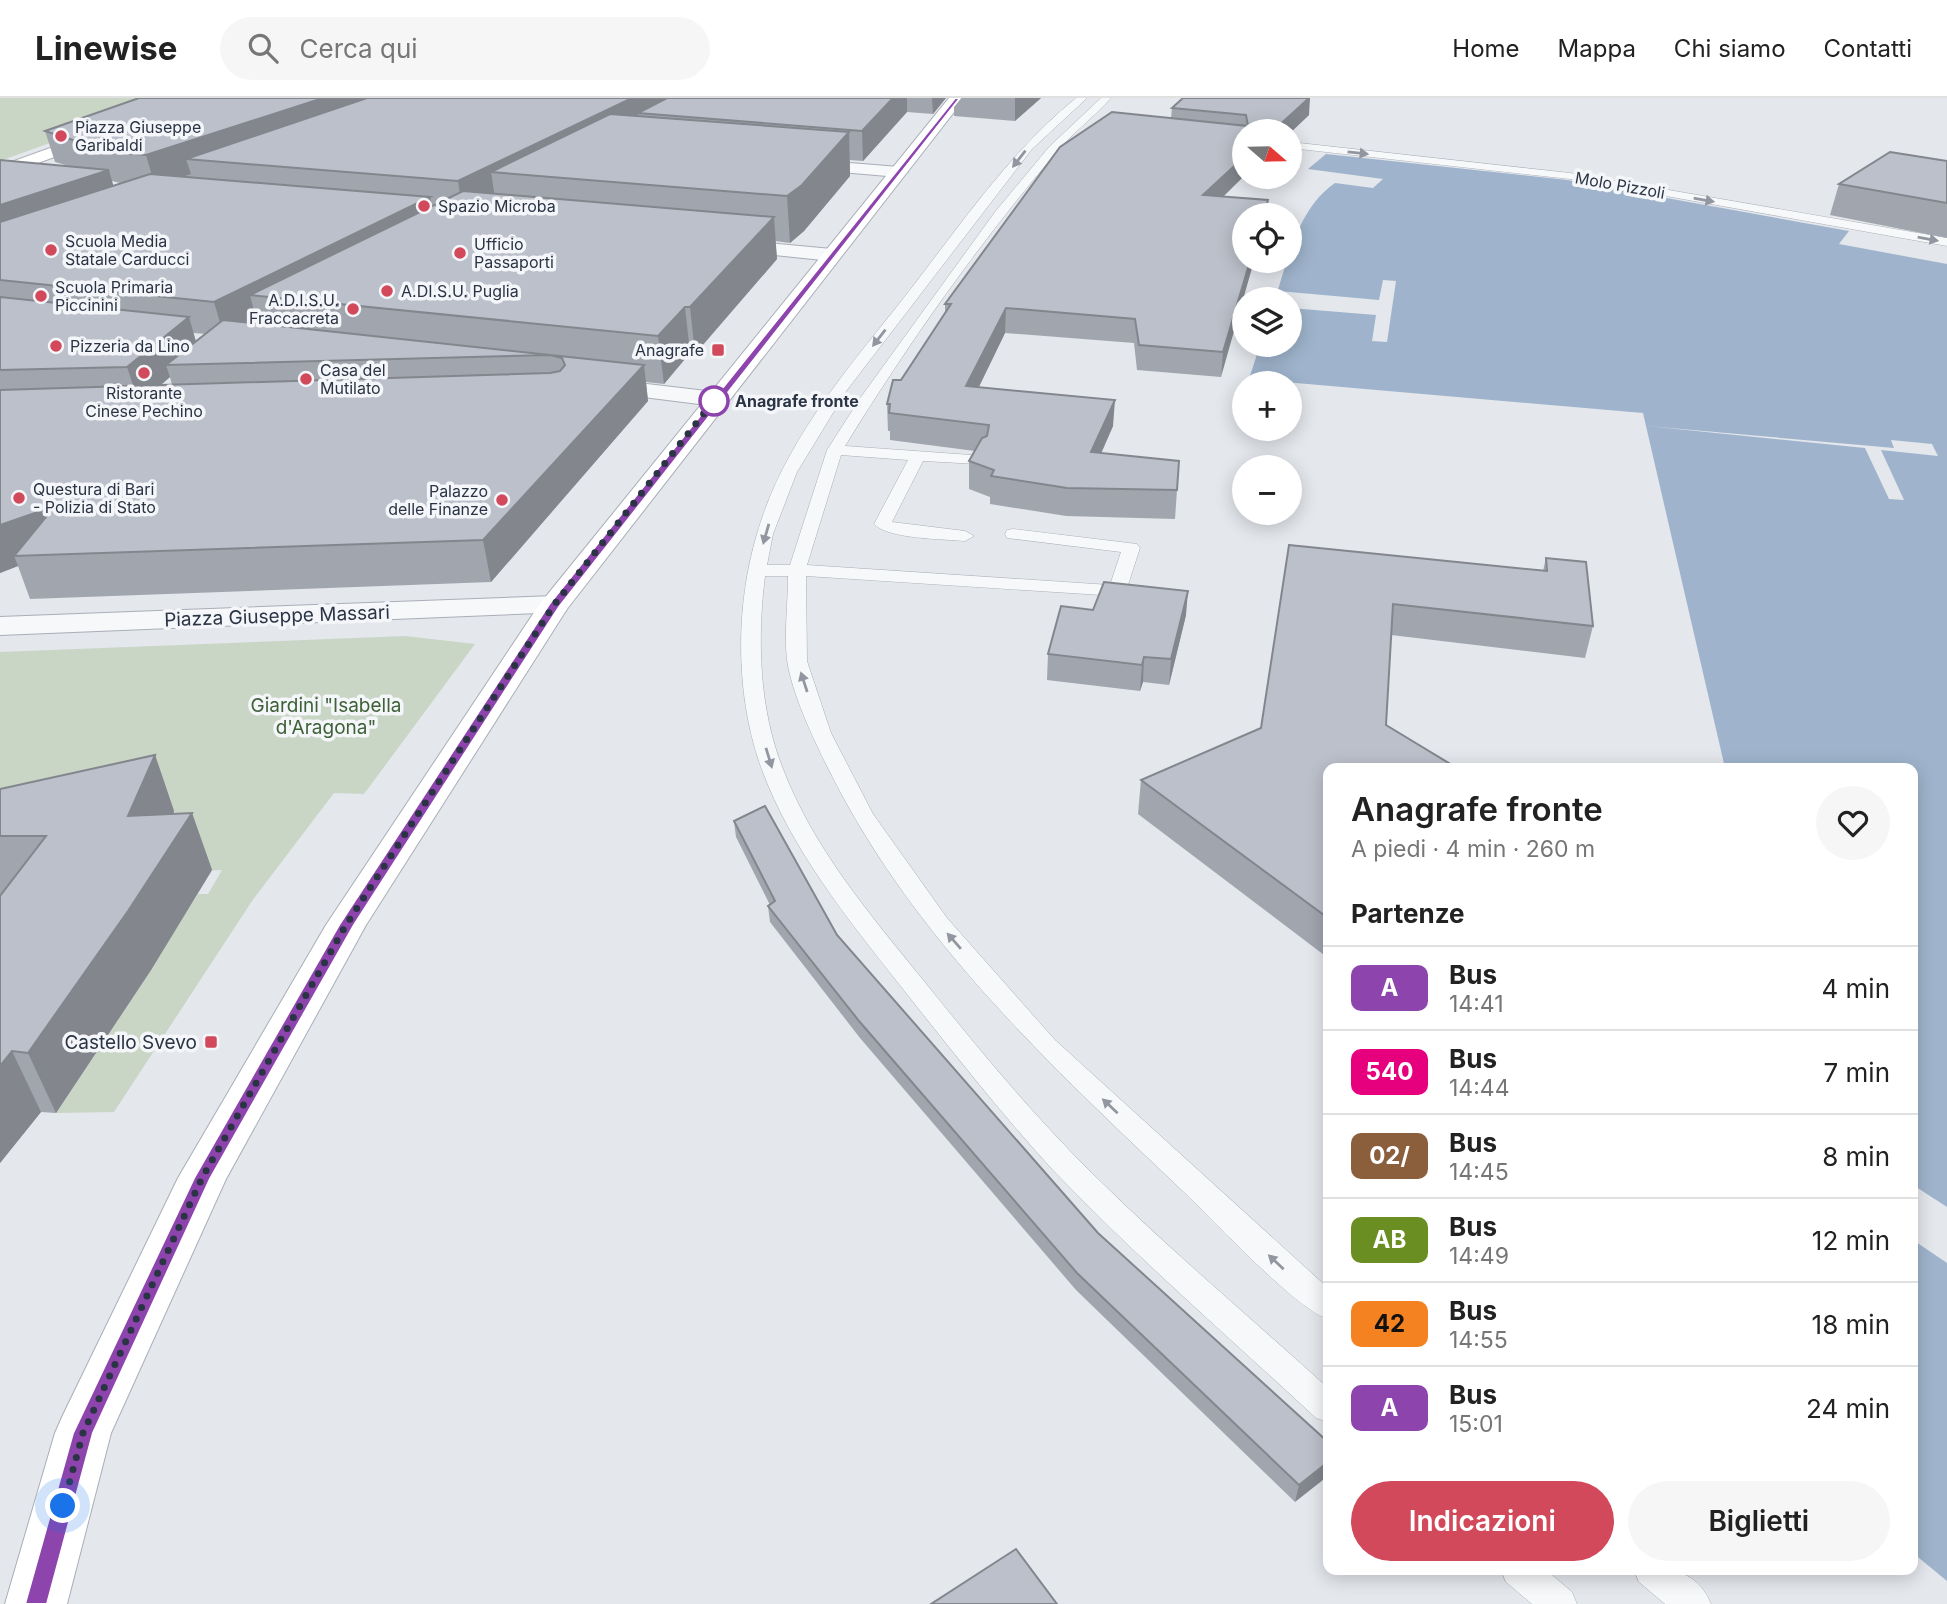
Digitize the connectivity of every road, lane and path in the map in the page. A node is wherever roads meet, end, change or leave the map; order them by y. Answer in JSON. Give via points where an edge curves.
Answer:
{"nodes":[{"id":1,"x":957,"y":98,"type":"edge"},
{"id":2,"x":1082,"y":98,"type":"edge"},
{"id":3,"x":1105,"y":98,"type":"edge"},
{"id":4,"x":1057,"y":119,"type":"junction"},
{"id":5,"x":1087,"y":122,"type":"junction"},
{"id":6,"x":119,"y":128,"type":"edge"},
{"id":7,"x":1302,"y":146,"type":"edge"},
{"id":8,"x":788,"y":163,"type":"edge"},
{"id":9,"x":0,"y":172,"type":"edge"},
{"id":10,"x":899,"y":172,"type":"junction"},
{"id":11,"x":0,"y":181,"type":"edge"},
{"id":12,"x":28,"y":184,"type":"edge"},
{"id":13,"x":1947,"y":242,"type":"edge"},
{"id":14,"x":704,"y":244,"type":"edge"},
{"id":15,"x":832,"y":255,"type":"junction"},
{"id":16,"x":577,"y":392,"type":"edge"},
{"id":17,"x":716,"y":398,"type":"junction"},
{"id":18,"x":835,"y":450,"type":"junction"},
{"id":19,"x":918,"y":456,"type":"junction"},
{"id":20,"x":979,"y":459,"type":"edge"},
{"id":21,"x":1013,"y":534,"type":"dead end"},
{"id":22,"x":964,"y":536,"type":"dead end"},
{"id":23,"x":797,"y":570,"type":"junction"},
{"id":24,"x":757,"y":571,"type":"junction"},
{"id":25,"x":554,"y":605,"type":"junction"},
{"id":26,"x":0,"y":626,"type":"edge"},
{"id":27,"x":1323,"y":1302,"type":"edge"},
{"id":28,"x":1323,"y":1403,"type":"edge"},
{"id":29,"x":1525,"y":1575,"type":"edge"},
{"id":30,"x":1657,"y":1575,"type":"edge"},
{"id":31,"x":36,"y":1604,"type":"edge"},
{"id":32,"x":1559,"y":1604,"type":"edge"},
{"id":33,"x":1693,"y":1604,"type":"edge"}],
"edges":[{"from":1,"to":10,"type":"main road"},
{"from":2,"to":4,"type":"lane"},
{"from":3,"to":5,"type":"lane"},
{"from":4,"to":5,"type":"lane"},
{"from":4,"to":24,"type":"lane","one_way":true,"via":[[1020,158],[858,364],[813,429],[777,500]]},
{"from":5,"to":18,"type":"lane","via":[[999,214],[867,397]]},
{"from":6,"to":9,"type":"main road"},
{"from":7,"to":13,"type":"lane","name":"Molo Pizzoli","one_way":true,"via":[[1570,176]]},
{"from":8,"to":10,"type":"street"},
{"from":10,"to":15,"type":"main road"},
{"from":11,"to":12,"type":"street"},
{"from":14,"to":15,"type":"street"},
{"from":15,"to":17,"type":"main road"},
{"from":16,"to":17,"type":"street"},
{"from":17,"to":25,"type":"main road"},
{"from":18,"to":19,"type":"lane"},
{"from":18,"to":23,"type":"lane"},
{"from":19,"to":20,"type":"lane"},
{"from":19,"to":22,"type":"lane","via":[[882,524]]},
{"from":21,"to":23,"type":"lane","via":[[1131,548],[1118,591]]},
{"from":23,"to":24,"type":"lane"},
{"from":27,"to":23,"type":"lane","one_way":true,"via":[[1046,1046],[938,923],[862,814],[821,733],[797,661]]},
{"from":24,"to":28,"type":"lane","one_way":true,"via":[[753,675],[761,728],[771,766],[827,874],[968,1053],[1084,1183]]},
{"from":25,"to":26,"type":"street","name":"Piazza Giuseppe Massari"},
{"from":25,"to":31,"type":"main road","via":[[346,925],[202,1178],[83,1433]]},
{"from":29,"to":32,"type":"lane"},
{"from":30,"to":33,"type":"lane"}]}
